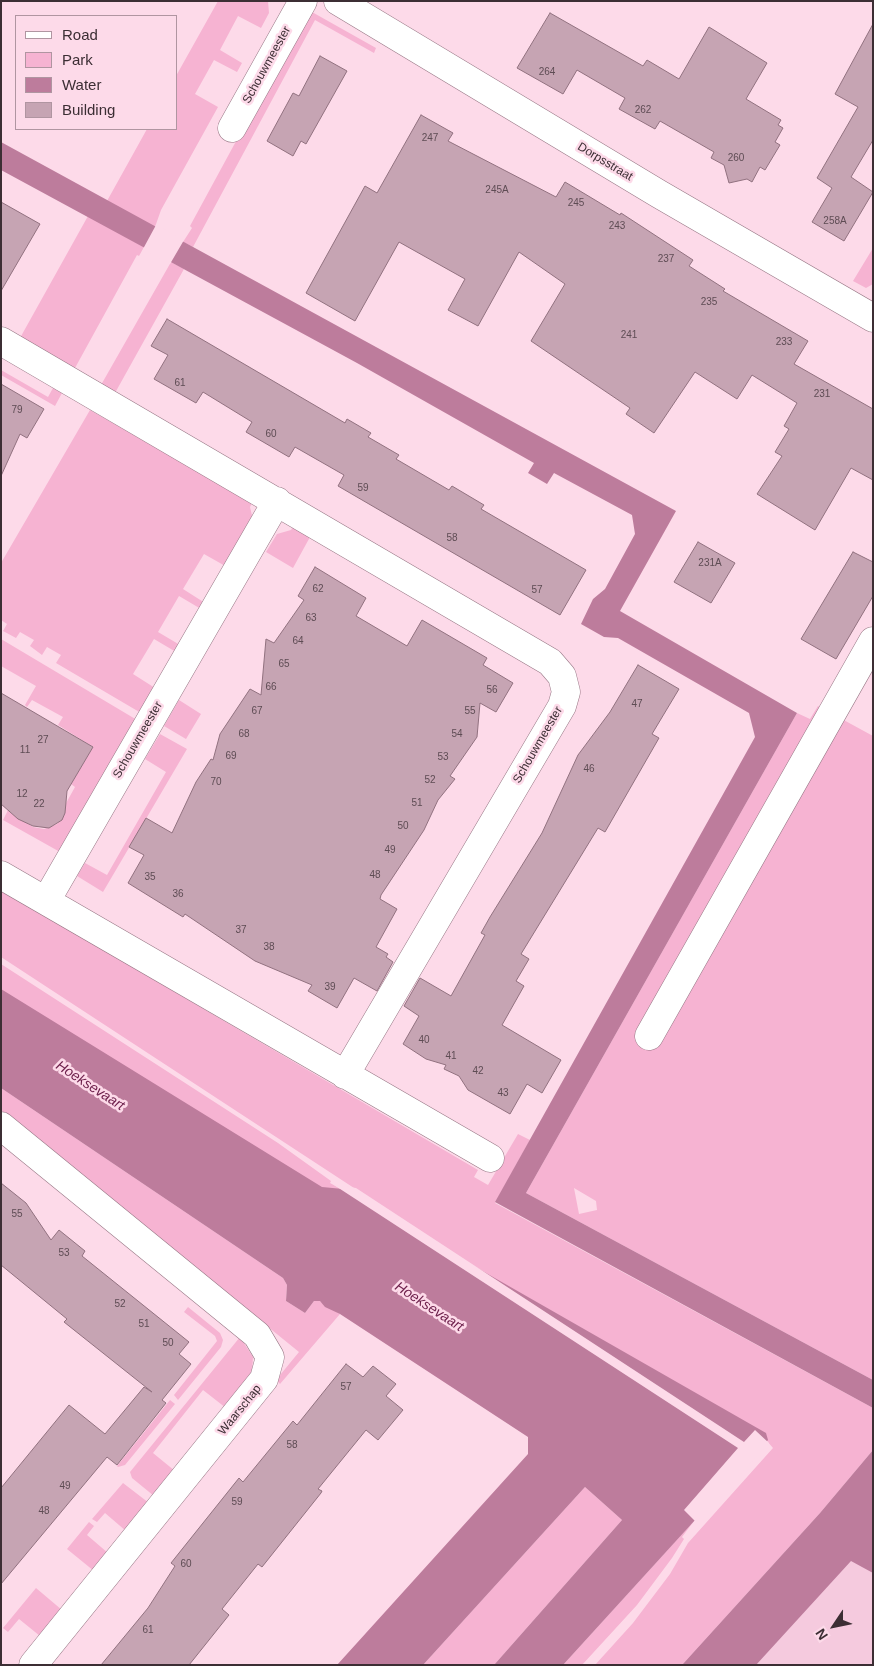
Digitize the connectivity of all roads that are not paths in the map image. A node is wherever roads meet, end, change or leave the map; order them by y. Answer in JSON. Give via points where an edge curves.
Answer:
{"nodes":[{"id":1,"x":302,"y":1,"type":"edge"},
{"id":2,"x":338,"y":1,"type":"edge"},
{"id":3,"x":232,"y":128,"type":"dead end"},
{"id":4,"x":873,"y":318,"type":"edge"},
{"id":5,"x":1,"y":342,"type":"edge"},
{"id":6,"x":277,"y":501,"type":"junction"},
{"id":7,"x":873,"y":641,"type":"edge"},
{"id":8,"x":1,"y":875,"type":"edge"},
{"id":9,"x":46,"y":901,"type":"junction"},
{"id":10,"x":649,"y":1036,"type":"dead end"},
{"id":11,"x":345,"y":1075,"type":"junction"},
{"id":12,"x":1,"y":1126,"type":"edge"},
{"id":13,"x":490,"y":1158,"type":"dead end"},
{"id":14,"x":33,"y":1665,"type":"edge"}],
"edges":[{"from":1,"to":3,"type":"street","name":"Schouwmeester"},
{"from":2,"to":4,"type":"street","name":"Dorpsstraat"},
{"from":5,"to":6,"type":"street","name":"Schouwmeester"},
{"from":6,"to":9,"type":"street","name":"Schouwmeester"},
{"from":6,"to":11,"type":"street","name":"Schouwmeester","via":[[550,662],[562,676],[566,692],[562,706]]},
{"from":7,"to":10,"type":"street"},
{"from":8,"to":9,"type":"street"},
{"from":9,"to":11,"type":"street"},
{"from":11,"to":13,"type":"street"},
{"from":12,"to":14,"type":"street","name":"Waarschap","via":[[257,1335],[270,1357],[264,1379]]}]}
